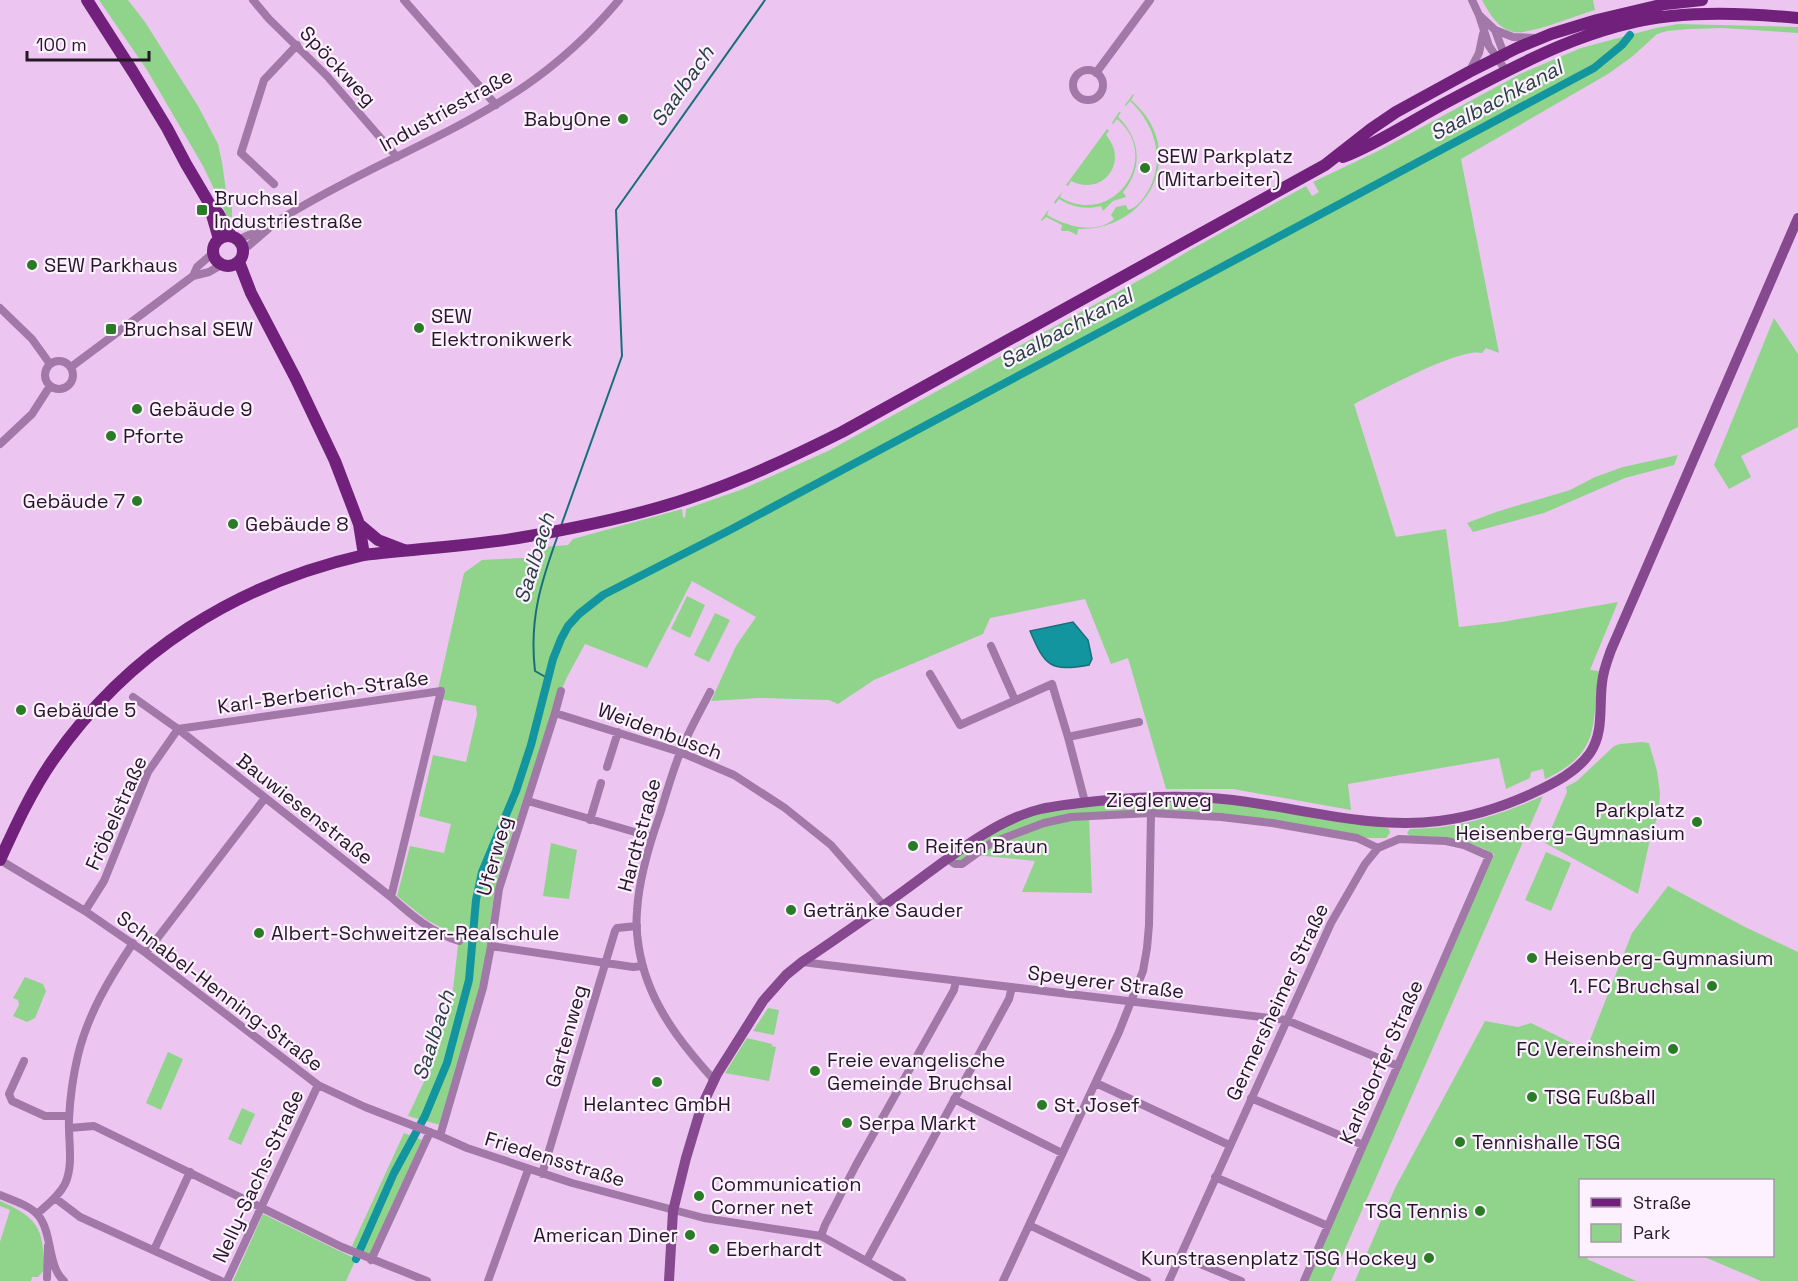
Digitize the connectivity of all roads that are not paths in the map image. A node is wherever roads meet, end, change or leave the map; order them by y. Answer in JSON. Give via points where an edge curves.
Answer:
{"nodes":[{"id":1,"x":87,"y":0,"type":"edge"},
{"id":2,"x":253,"y":0,"type":"edge"},
{"id":3,"x":404,"y":0,"type":"edge"},
{"id":4,"x":619,"y":0,"type":"edge"},
{"id":5,"x":1150,"y":0,"type":"edge"},
{"id":6,"x":1472,"y":0,"type":"edge"},
{"id":7,"x":1702,"y":0,"type":"edge"},
{"id":8,"x":1479,"y":15,"type":"junction"},
{"id":9,"x":1798,"y":18,"type":"edge"},
{"id":10,"x":1495,"y":30,"type":"junction"},
{"id":11,"x":1484,"y":33,"type":"junction"},
{"id":12,"x":1543,"y":37,"type":"junction"},
{"id":13,"x":297,"y":45,"type":"junction"},
{"id":14,"x":1501,"y":56,"type":"junction"},
{"id":15,"x":1506,"y":71,"type":"junction"},
{"id":16,"x":1469,"y":72,"type":"junction"},
{"id":17,"x":1096,"y":73,"type":"dead end"},
{"id":18,"x":496,"y":105,"type":"junction"},
{"id":19,"x":397,"y":157,"type":"junction"},
{"id":20,"x":1325,"y":165,"type":"junction"},
{"id":21,"x":273,"y":184,"type":"dead end"},
{"id":22,"x":1798,"y":218,"type":"edge"},
{"id":23,"x":232,"y":251,"type":"junction"},
{"id":24,"x":213,"y":253,"type":"joint"},
{"id":25,"x":193,"y":276,"type":"junction"},
{"id":26,"x":0,"y":308,"type":"edge"},
{"id":27,"x":50,"y":364,"type":"junction"},
{"id":28,"x":71,"y":367,"type":"junction"},
{"id":29,"x":50,"y":386,"type":"junction"},
{"id":30,"x":0,"y":444,"type":"edge"},
{"id":31,"x":359,"y":524,"type":"junction"},
{"id":32,"x":406,"y":550,"type":"junction"},
{"id":33,"x":364,"y":555,"type":"junction"},
{"id":34,"x":992,"y":645,"type":"dead end"},
{"id":35,"x":930,"y":674,"type":"dead end"},
{"id":36,"x":561,"y":691,"type":"dead end"},
{"id":37,"x":710,"y":692,"type":"dead end"},
{"id":38,"x":133,"y":697,"type":"dead end"},
{"id":39,"x":1015,"y":700,"type":"junction"},
{"id":40,"x":555,"y":713,"type":"junction"},
{"id":41,"x":1139,"y":722,"type":"dead end"},
{"id":42,"x":178,"y":729,"type":"junction"},
{"id":43,"x":618,"y":732,"type":"junction"},
{"id":44,"x":1068,"y":737,"type":"junction"},
{"id":45,"x":680,"y":752,"type":"junction"},
{"id":46,"x":607,"y":767,"type":"dead end"},
{"id":47,"x":601,"y":783,"type":"dead end"},
{"id":48,"x":265,"y":798,"type":"junction"},
{"id":49,"x":528,"y":801,"type":"junction"},
{"id":50,"x":1085,"y":802,"type":"junction"},
{"id":51,"x":1151,"y":813,"type":"junction"},
{"id":52,"x":590,"y":820,"type":"junction"},
{"id":53,"x":1400,"y":823,"type":"junction"},
{"id":54,"x":652,"y":837,"type":"junction"},
{"id":55,"x":1398,"y":839,"type":"junction"},
{"id":56,"x":1378,"y":848,"type":"junction"},
{"id":57,"x":1489,"y":856,"type":"joint"},
{"id":58,"x":948,"y":859,"type":"junction"},
{"id":59,"x":0,"y":860,"type":"edge"},
{"id":60,"x":391,"y":897,"type":"junction"},
{"id":61,"x":884,"y":906,"type":"junction"},
{"id":62,"x":85,"y":911,"type":"junction"},
{"id":63,"x":637,"y":926,"type":"junction"},
{"id":64,"x":459,"y":941,"type":"dead end"},
{"id":65,"x":132,"y":944,"type":"junction"},
{"id":66,"x":491,"y":946,"type":"junction"},
{"id":67,"x":147,"y":953,"type":"junction"},
{"id":68,"x":802,"y":962,"type":"junction"},
{"id":69,"x":605,"y":963,"type":"junction"},
{"id":70,"x":643,"y":966,"type":"junction"},
{"id":71,"x":956,"y":981,"type":"junction"},
{"id":72,"x":1012,"y":987,"type":"junction"},
{"id":73,"x":1132,"y":1001,"type":"junction"},
{"id":74,"x":1286,"y":1020,"type":"junction"},
{"id":75,"x":24,"y":1061,"type":"dead end"},
{"id":76,"x":1398,"y":1066,"type":"junction"},
{"id":77,"x":714,"y":1080,"type":"junction"},
{"id":78,"x":1096,"y":1083,"type":"junction"},
{"id":79,"x":318,"y":1085,"type":"junction"},
{"id":80,"x":1251,"y":1098,"type":"junction"},
{"id":81,"x":954,"y":1099,"type":"junction"},
{"id":82,"x":69,"y":1116,"type":"junction"},
{"id":83,"x":69,"y":1128,"type":"junction"},
{"id":84,"x":427,"y":1131,"type":"junction"},
{"id":85,"x":440,"y":1136,"type":"junction"},
{"id":86,"x":1229,"y":1145,"type":"junction"},
{"id":87,"x":1363,"y":1145,"type":"junction"},
{"id":88,"x":1062,"y":1153,"type":"junction"},
{"id":89,"x":528,"y":1170,"type":"junction"},
{"id":90,"x":190,"y":1172,"type":"junction"},
{"id":91,"x":542,"y":1174,"type":"junction"},
{"id":92,"x":1215,"y":1177,"type":"junction"},
{"id":93,"x":0,"y":1195,"type":"edge"},
{"id":94,"x":55,"y":1198,"type":"junction"},
{"id":95,"x":261,"y":1209,"type":"junction"},
{"id":96,"x":673,"y":1211,"type":"junction"},
{"id":97,"x":37,"y":1214,"type":"junction"},
{"id":98,"x":1029,"y":1225,"type":"junction"},
{"id":99,"x":1328,"y":1226,"type":"junction"},
{"id":100,"x":821,"y":1236,"type":"junction"},
{"id":101,"x":48,"y":1242,"type":"junction"},
{"id":102,"x":154,"y":1250,"type":"junction"},
{"id":103,"x":1181,"y":1256,"type":"junction"},
{"id":104,"x":369,"y":1259,"type":"junction"},
{"id":105,"x":867,"y":1260,"type":"junction"},
{"id":106,"x":62,"y":1279,"type":"edge"},
{"id":107,"x":45,"y":1280,"type":"edge"},
{"id":108,"x":221,"y":1281,"type":"edge"},
{"id":109,"x":227,"y":1281,"type":"edge"},
{"id":110,"x":427,"y":1281,"type":"edge"},
{"id":111,"x":488,"y":1281,"type":"edge"},
{"id":112,"x":669,"y":1281,"type":"edge"},
{"id":113,"x":903,"y":1281,"type":"edge"},
{"id":114,"x":1003,"y":1281,"type":"edge"},
{"id":115,"x":1147,"y":1281,"type":"edge"},
{"id":116,"x":1169,"y":1281,"type":"edge"},
{"id":117,"x":1240,"y":1281,"type":"edge"},
{"id":118,"x":1304,"y":1281,"type":"edge"}],
"edges":[{"from":1,"to":23,"type":"main road","via":[[139,81]]},
{"from":2,"to":13,"type":"street","name":"Spöckweg"},
{"from":3,"to":18,"type":"street"},
{"from":4,"to":18,"type":"street","name":"Industriestraße","via":[[566,54]]},
{"from":5,"to":17,"type":"street"},
{"from":6,"to":8,"type":"street"},
{"from":7,"to":12,"type":"main road","via":[[1641,9]]},
{"from":8,"to":10,"type":"street"},
{"from":8,"to":11,"type":"street"},
{"from":9,"to":15,"type":"main road","via":[[1669,16],[1597,33]]},
{"from":10,"to":12,"type":"street","via":[[1513,37]]},
{"from":10,"to":14,"type":"street"},
{"from":11,"to":14,"type":"street"},
{"from":11,"to":16,"type":"street"},
{"from":12,"to":14,"type":"main road"},
{"from":13,"to":19,"type":"street","name":"Spöckweg"},
{"from":13,"to":21,"type":"street","via":[[264,80],[241,153]]},
{"from":14,"to":15,"type":"street"},
{"from":14,"to":16,"type":"main road"},
{"from":15,"to":20,"type":"main road"},
{"from":16,"to":20,"type":"main road","via":[[1396,112]]},
{"from":18,"to":19,"type":"street","name":"Industriestraße"},
{"from":19,"to":23,"type":"street","name":"Industriestraße","via":[[333,189]]},
{"from":20,"to":32,"type":"main road","via":[[842,432],[747,477],[658,508],[552,532]]},
{"from":22,"to":53,"type":"main road","via":[[1611,650],[1602,681],[1599,729],[1592,750],[1557,781],[1499,807],[1439,822]]},
{"from":23,"to":24,"type":"main road","via":[[215,243]]},
{"from":23,"to":25,"type":"street","name":"Industriestraße","via":[[209,272]]},
{"from":23,"to":31,"type":"main road","via":[[311,410]]},
{"from":24,"to":25,"type":"street"},
{"from":25,"to":28,"type":"street"},
{"from":26,"to":27,"type":"street","via":[[32,339]]},
{"from":27,"to":28,"type":"street","via":[[62,361]]},
{"from":27,"to":29,"type":"street","via":[[44,374]]},
{"from":28,"to":29,"type":"street","via":[[68,386]]},
{"from":29,"to":30,"type":"street","via":[[32,414]]},
{"from":31,"to":32,"type":"main road","via":[[378,540]]},
{"from":31,"to":33,"type":"main road"},
{"from":32,"to":33,"type":"main road"},
{"from":33,"to":59,"type":"main road","via":[[257,590],[190,626],[155,651],[116,685],[58,753]]},
{"from":34,"to":39,"type":"street"},
{"from":35,"to":39,"type":"street","via":[[960,725]]},
{"from":36,"to":40,"type":"street","name":"Uferweg"},
{"from":37,"to":45,"type":"street","name":"Hardtstraße"},
{"from":38,"to":42,"type":"street","name":"Bauwiesenstraße"},
{"from":39,"to":44,"type":"street","via":[[1052,684]]},
{"from":40,"to":43,"type":"street","name":"Weidenbusch"},
{"from":40,"to":49,"type":"street","name":"Uferweg"},
{"from":41,"to":44,"type":"street"},
{"from":42,"to":48,"type":"street","name":"Bauwiesenstraße"},
{"from":42,"to":60,"type":"street","name":"Karl-Berberich-Straße","via":[[441,691]]},
{"from":42,"to":62,"type":"street","name":"Fröbelstraße","via":[[148,772],[104,881]]},
{"from":43,"to":45,"type":"street","name":"Weidenbusch"},
{"from":43,"to":46,"type":"street"},
{"from":44,"to":50,"type":"street"},
{"from":45,"to":54,"type":"street","name":"Hardtstraße"},
{"from":45,"to":61,"type":"street","name":"Weidenbusch","via":[[734,776],[785,808],[831,845]]},
{"from":47,"to":52,"type":"street"},
{"from":48,"to":60,"type":"street","name":"Bauwiesenstraße"},
{"from":48,"to":67,"type":"street"},
{"from":49,"to":52,"type":"street"},
{"from":49,"to":66,"type":"street","name":"Uferweg","via":[[499,889]]},
{"from":50,"to":53,"type":"main road","via":[[1222,799]]},
{"from":50,"to":58,"type":"main road","via":[[1027,813],[985,833]]},
{"from":51,"to":56,"type":"street","name":"Zieglerweg","via":[[1272,822],[1357,838]]},
{"from":51,"to":58,"type":"street","name":"Zieglerweg","via":[[1044,823],[991,843],[962,864]]},
{"from":51,"to":73,"type":"street","via":[[1148,948]]},
{"from":52,"to":54,"type":"street"},
{"from":53,"to":55,"type":"street"},
{"from":54,"to":63,"type":"street","name":"Hardtstraße","via":[[642,877]]},
{"from":55,"to":56,"type":"street","name":"Germersheimer Straße"},
{"from":55,"to":57,"type":"street","name":"Germersheimer Straße","via":[[1446,841]]},
{"from":56,"to":74,"type":"street","name":"Germersheimer Straße","via":[[1342,902]]},
{"from":57,"to":76,"type":"street","name":"Karlsdorfer Straße"},
{"from":58,"to":61,"type":"main road"},
{"from":59,"to":62,"type":"street","name":"Schnabel-Henning-Straße"},
{"from":60,"to":64,"type":"street","name":"Bauwiesenstraße","via":[[433,930]]},
{"from":61,"to":68,"type":"main road"},
{"from":62,"to":65,"type":"street","name":"Schnabel-Henning-Straße"},
{"from":63,"to":69,"type":"street","name":"Gartenweg","via":[[617,928]]},
{"from":63,"to":70,"type":"street","name":"Hardtstraße"},
{"from":65,"to":67,"type":"street","name":"Schnabel-Henning-Straße"},
{"from":65,"to":82,"type":"street","via":[[87,1025]]},
{"from":66,"to":69,"type":"street"},
{"from":66,"to":85,"type":"street","name":"Uferweg","via":[[483,988]]},
{"from":67,"to":79,"type":"street","name":"Schnabel-Henning-Straße"},
{"from":68,"to":71,"type":"street","name":"Speyerer Straße"},
{"from":68,"to":77,"type":"main road","via":[[763,1001]]},
{"from":69,"to":70,"type":"street"},
{"from":69,"to":91,"type":"street","name":"Gartenweg"},
{"from":70,"to":77,"type":"street","name":"Hardtstraße","via":[[660,1009],[685,1047]]},
{"from":71,"to":72,"type":"street","name":"Speyerer Straße"},
{"from":71,"to":100,"type":"street"},
{"from":72,"to":73,"type":"street","name":"Speyerer Straße"},
{"from":72,"to":81,"type":"street"},
{"from":73,"to":74,"type":"street","name":"Speyerer Straße"},
{"from":73,"to":78,"type":"street"},
{"from":74,"to":76,"type":"street","name":"Speyerer Straße"},
{"from":74,"to":80,"type":"street","name":"Germersheimer Straße"},
{"from":75,"to":82,"type":"street","via":[[9,1094],[12,1101],[45,1116]]},
{"from":76,"to":87,"type":"street","name":"Karlsdorfer Straße"},
{"from":77,"to":96,"type":"main road","via":[[697,1118]]},
{"from":78,"to":86,"type":"street"},
{"from":78,"to":88,"type":"street"},
{"from":79,"to":84,"type":"street","name":"Schnabel-Henning-Straße"},
{"from":79,"to":95,"type":"street","name":"Nelly-Sachs-Straße"},
{"from":80,"to":86,"type":"street","name":"Germersheimer Straße"},
{"from":80,"to":87,"type":"street"},
{"from":81,"to":88,"type":"street"},
{"from":81,"to":105,"type":"street"},
{"from":82,"to":83,"type":"street"},
{"from":83,"to":90,"type":"street","via":[[94,1126]]},
{"from":83,"to":94,"type":"street","via":[[69,1171]]},
{"from":84,"to":85,"type":"street","name":"Friedensstraße"},
{"from":84,"to":104,"type":"street"},
{"from":85,"to":89,"type":"street","name":"Friedensstraße"},
{"from":86,"to":92,"type":"street","name":"Germersheimer Straße"},
{"from":87,"to":99,"type":"street","name":"Karlsdorfer Straße"},
{"from":88,"to":98,"type":"street"},
{"from":89,"to":91,"type":"street","name":"Friedensstraße"},
{"from":89,"to":111,"type":"street"},
{"from":90,"to":95,"type":"street"},
{"from":90,"to":102,"type":"street"},
{"from":91,"to":96,"type":"street","name":"Friedensstraße"},
{"from":92,"to":99,"type":"street"},
{"from":92,"to":103,"type":"street","name":"Germersheimer Straße"},
{"from":93,"to":97,"type":"street"},
{"from":94,"to":97,"type":"street"},
{"from":94,"to":102,"type":"street","via":[[80,1217]]},
{"from":95,"to":104,"type":"street"},
{"from":95,"to":109,"type":"street","name":"Nelly-Sachs-Straße"},
{"from":96,"to":100,"type":"street","name":"Friedensstraße"},
{"from":96,"to":112,"type":"main road"},
{"from":97,"to":101,"type":"street"},
{"from":98,"to":114,"type":"street"},
{"from":98,"to":115,"type":"street"},
{"from":99,"to":118,"type":"street","name":"Karlsdorfer Straße"},
{"from":100,"to":105,"type":"street","name":"Friedensstraße"},
{"from":101,"to":106,"type":"street"},
{"from":101,"to":107,"type":"street"},
{"from":102,"to":108,"type":"street"},
{"from":103,"to":116,"type":"street","name":"Germersheimer Straße"},
{"from":103,"to":117,"type":"street"},
{"from":104,"to":110,"type":"street"},
{"from":105,"to":113,"type":"street","name":"Friedensstraße"},
{"from":106,"to":107,"type":"street","via":[[55,1276]]}]}
